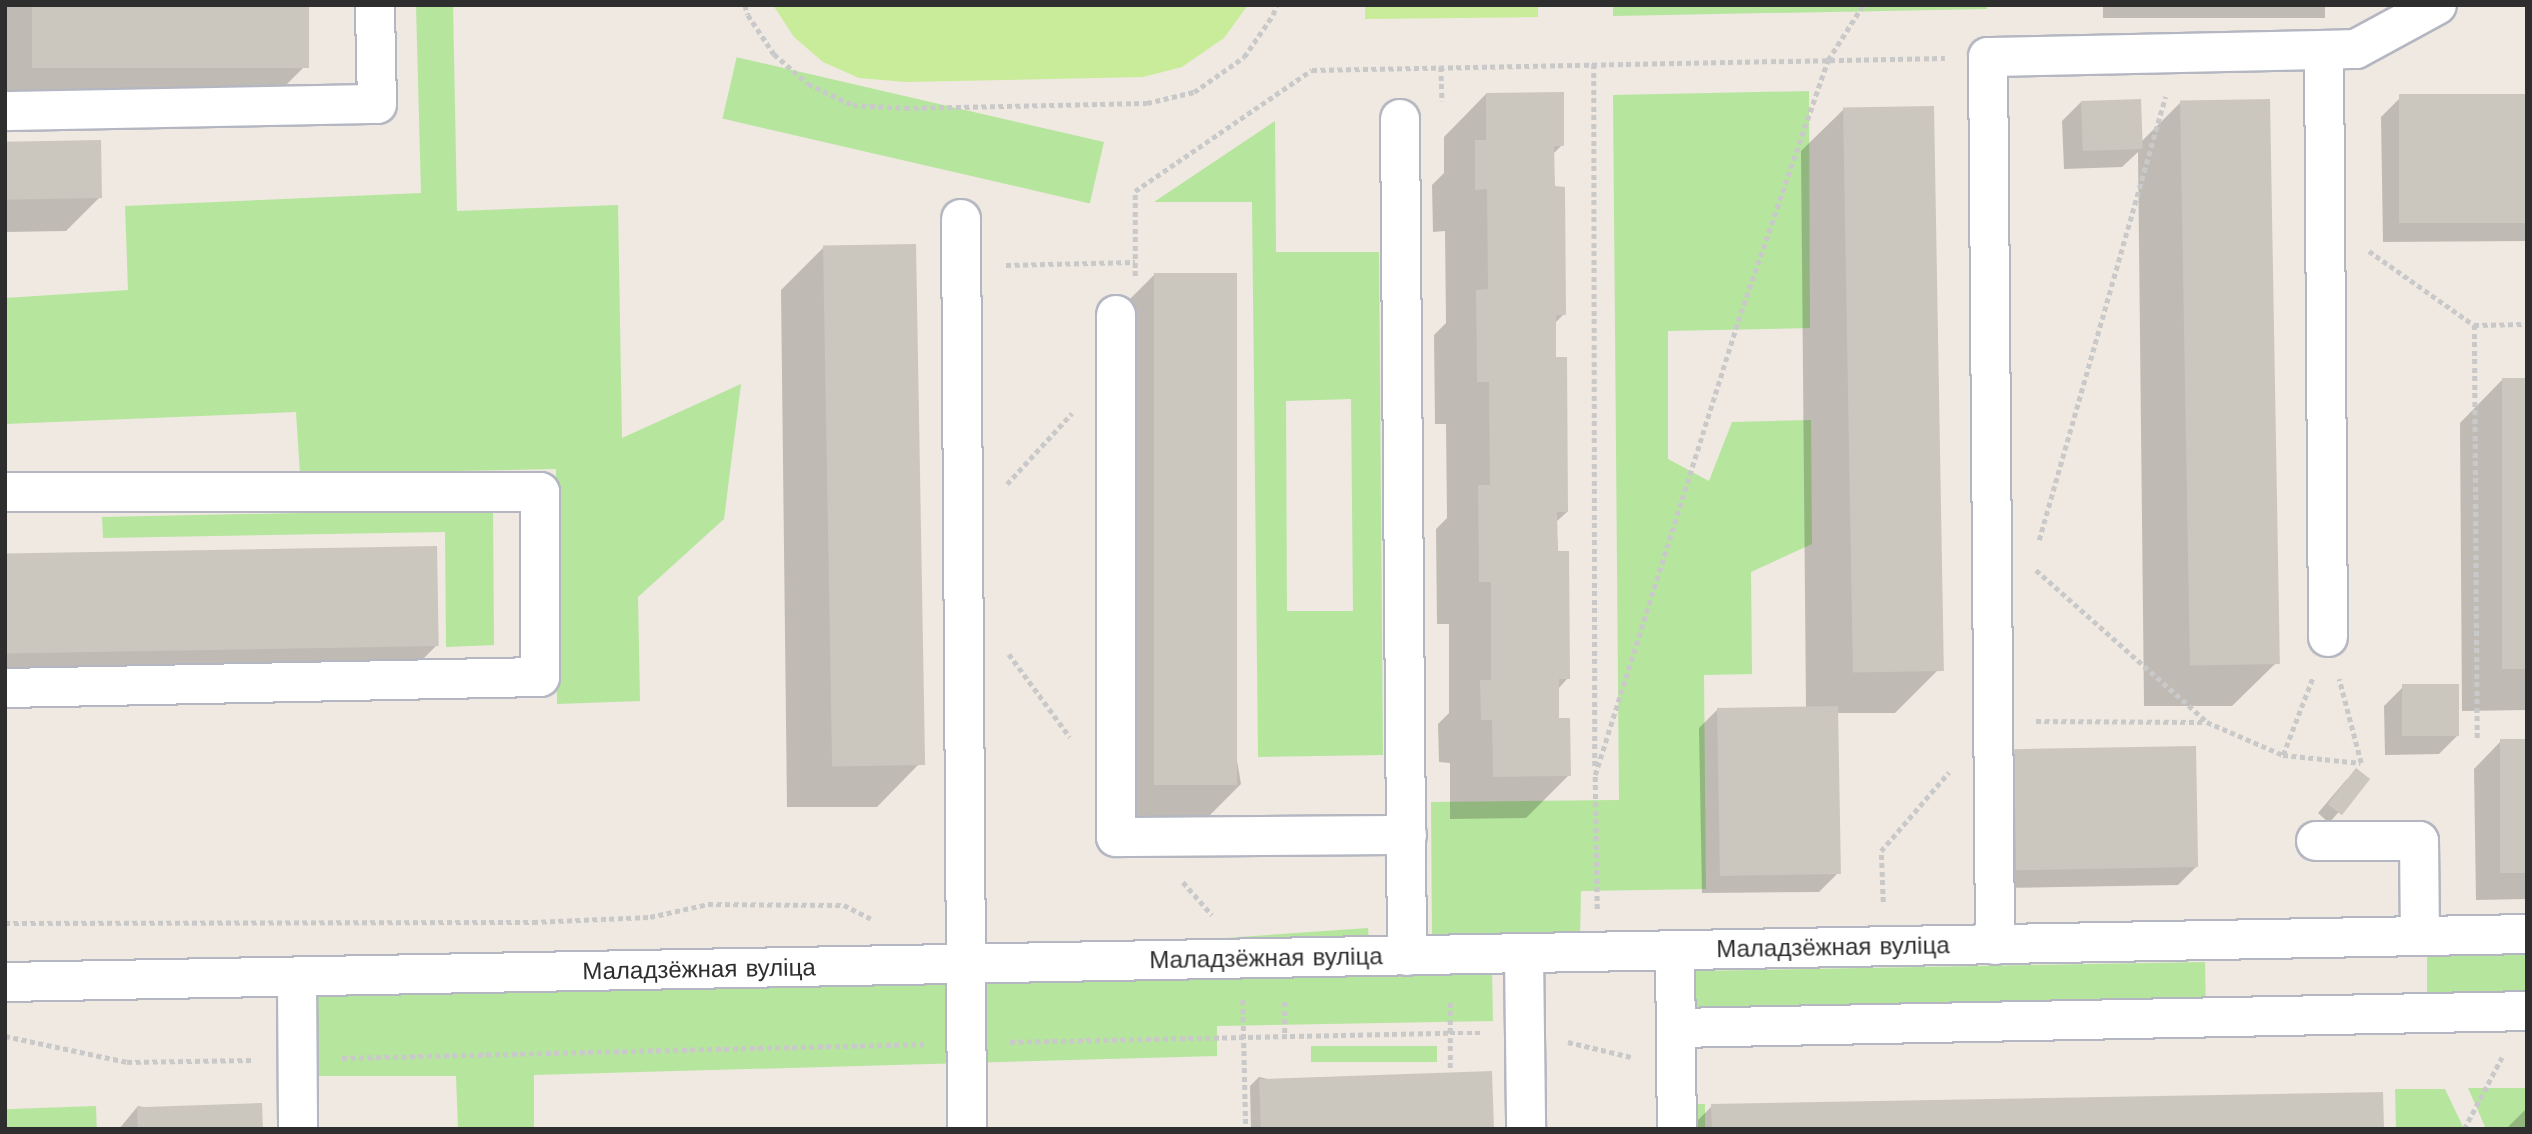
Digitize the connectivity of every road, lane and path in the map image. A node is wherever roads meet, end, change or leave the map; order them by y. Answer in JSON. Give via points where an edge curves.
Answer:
{"nodes":[{"id":1,"x":375,"y":5,"type":"edge"},
{"id":2,"x":745,"y":5,"type":"edge"},
{"id":3,"x":1276,"y":5,"type":"edge"},
{"id":4,"x":1863,"y":5,"type":"edge"},
{"id":5,"x":2437,"y":5,"type":"edge"},
{"id":6,"x":2324,"y":50,"type":"junction"},
{"id":7,"x":1988,"y":57,"type":"junction"},
{"id":8,"x":1828,"y":60,"type":"junction"},
{"id":9,"x":1594,"y":64,"type":"junction"},
{"id":10,"x":5,"y":111,"type":"edge"},
{"id":11,"x":1400,"y":119,"type":"dead end"},
{"id":12,"x":961,"y":219,"type":"dead end"},
{"id":13,"x":2325,"y":220,"type":"junction"},
{"id":14,"x":962,"y":266,"type":"junction"},
{"id":15,"x":1116,"y":315,"type":"dead end"},
{"id":16,"x":2527,"y":324,"type":"edge"},
{"id":17,"x":2474,"y":325,"type":"junction"},
{"id":18,"x":5,"y":492,"type":"edge"},
{"id":19,"x":1992,"y":528,"type":"junction"},
{"id":20,"x":2328,"y":638,"type":"junction"},
{"id":21,"x":5,"y":688,"type":"edge"},
{"id":22,"x":1993,"y":721,"type":"junction"},
{"id":23,"x":2207,"y":722,"type":"junction"},
{"id":24,"x":2477,"y":738,"type":"dead end"},
{"id":25,"x":2283,"y":755,"type":"junction"},
{"id":26,"x":1595,"y":775,"type":"junction"},
{"id":27,"x":1407,"y":835,"type":"junction"},
{"id":28,"x":2316,"y":841,"type":"dead end"},
{"id":29,"x":1597,"y":918,"type":"dead end"},
{"id":30,"x":2527,"y":934,"type":"edge"},
{"id":31,"x":2420,"y":936,"type":"junction"},
{"id":32,"x":1995,"y":945,"type":"junction"},
{"id":33,"x":1675,"y":952,"type":"junction"},
{"id":34,"x":1524,"y":954,"type":"junction"},
{"id":35,"x":1407,"y":956,"type":"junction"},
{"id":36,"x":968,"y":965,"type":"junction"},
{"id":37,"x":297,"y":979,"type":"junction"},
{"id":38,"x":5,"y":982,"type":"edge"},
{"id":39,"x":2527,"y":1011,"type":"edge"},
{"id":40,"x":1676,"y":1028,"type":"junction"},
{"id":41,"x":1450,"y":1033,"type":"dead end"},
{"id":42,"x":1244,"y":1037,"type":"junction"},
{"id":43,"x":967,"y":1043,"type":"junction"},
{"id":44,"x":633,"y":1051,"type":"dead end"},
{"id":45,"x":2504,"y":1053,"type":"dead end"},
{"id":46,"x":298,"y":1129,"type":"edge"},
{"id":47,"x":967,"y":1129,"type":"edge"},
{"id":48,"x":1246,"y":1129,"type":"edge"},
{"id":49,"x":1526,"y":1129,"type":"edge"},
{"id":50,"x":1677,"y":1129,"type":"edge"},
{"id":51,"x":2464,"y":1129,"type":"edge"}],
"edges":[{"from":1,"to":10,"type":"street","via":[[377,104]]},
{"from":2,"to":3,"type":"path","via":[[774,54],[808,84],[853,105],[905,108],[1147,103],[1194,92],[1244,57]]},
{"from":4,"to":8,"type":"path"},
{"from":5,"to":6,"type":"street","via":[[2356,49]]},
{"from":6,"to":7,"type":"street"},
{"from":6,"to":13,"type":"street"},
{"from":7,"to":8,"type":"path"},
{"from":7,"to":19,"type":"street"},
{"from":8,"to":9,"type":"path"},
{"from":8,"to":26,"type":"path","via":[[1738,321]]},
{"from":9,"to":14,"type":"path","via":[[1312,70],[1135,191],[1135,262]]},
{"from":9,"to":26,"type":"path"},
{"from":11,"to":27,"type":"street"},
{"from":12,"to":14,"type":"street"},
{"from":13,"to":17,"type":"path"},
{"from":13,"to":20,"type":"street"},
{"from":14,"to":36,"type":"street"},
{"from":15,"to":27,"type":"street","via":[[1116,837]]},
{"from":16,"to":17,"type":"path"},
{"from":17,"to":24,"type":"path"},
{"from":18,"to":21,"type":"street","via":[[540,492],[540,677]]},
{"from":19,"to":22,"type":"street"},
{"from":19,"to":23,"type":"path"},
{"from":20,"to":25,"type":"path"},
{"from":20,"to":25,"type":"path","via":[[2361,763]]},
{"from":22,"to":23,"type":"path"},
{"from":22,"to":32,"type":"street"},
{"from":23,"to":25,"type":"path"},
{"from":26,"to":29,"type":"path"},
{"from":27,"to":35,"type":"street"},
{"from":28,"to":31,"type":"street","via":[[2419,841]]},
{"from":30,"to":31,"type":"street","name":"Маладзёжная вуліца"},
{"from":31,"to":32,"type":"street","name":"Маладзёжная вуліца"},
{"from":32,"to":33,"type":"street","name":"Маладзёжная вуліца"},
{"from":33,"to":34,"type":"street","name":"Маладзёжная вуліца"},
{"from":33,"to":40,"type":"street"},
{"from":34,"to":35,"type":"street","name":"Маладзёжная вуліца"},
{"from":34,"to":49,"type":"street"},
{"from":35,"to":36,"type":"street","name":"Маладзёжная вуліца"},
{"from":36,"to":37,"type":"street","name":"Маладзёжная вуліца"},
{"from":36,"to":43,"type":"street"},
{"from":37,"to":38,"type":"street","name":"Маладзёжная вуліца"},
{"from":37,"to":46,"type":"street"},
{"from":39,"to":40,"type":"street"},
{"from":40,"to":50,"type":"street"},
{"from":41,"to":42,"type":"path"},
{"from":42,"to":43,"type":"path"},
{"from":42,"to":48,"type":"path"},
{"from":43,"to":44,"type":"path"},
{"from":43,"to":47,"type":"street"},
{"from":45,"to":51,"type":"path"}]}
